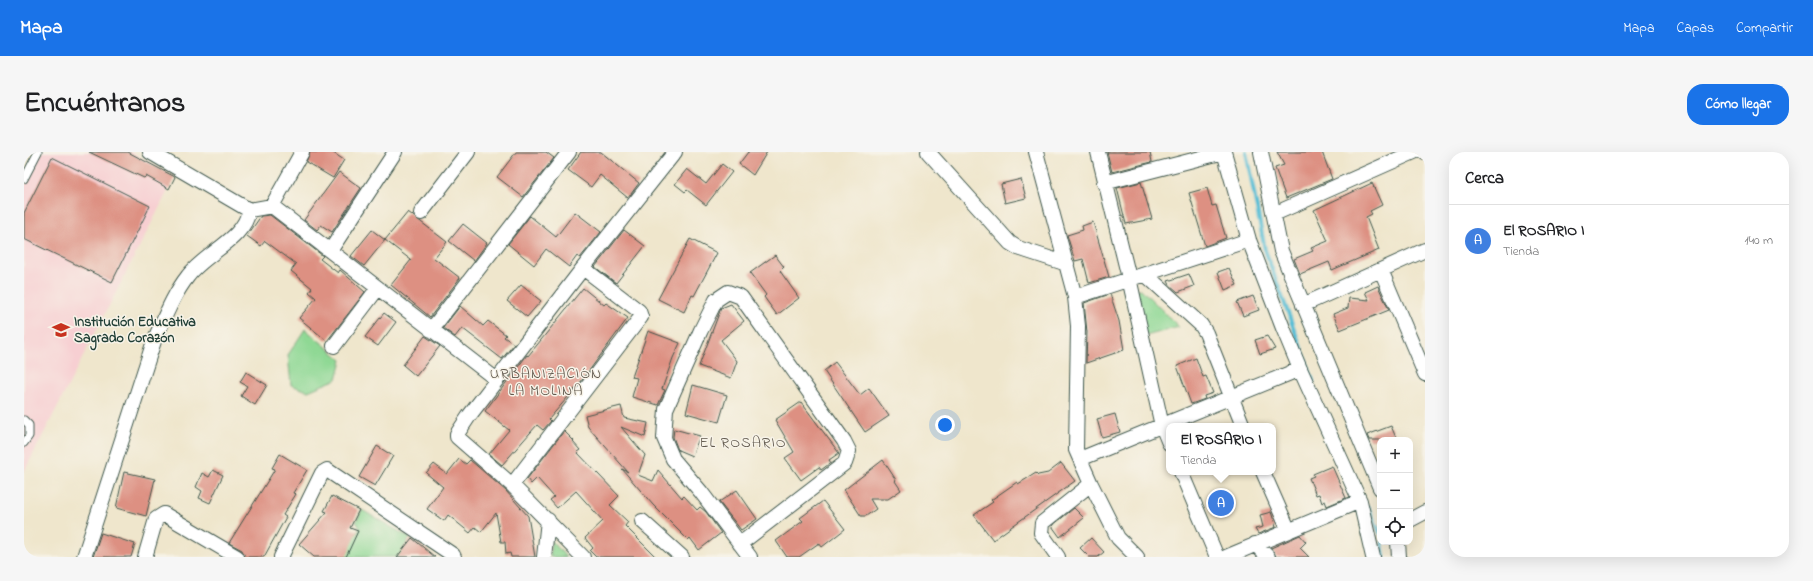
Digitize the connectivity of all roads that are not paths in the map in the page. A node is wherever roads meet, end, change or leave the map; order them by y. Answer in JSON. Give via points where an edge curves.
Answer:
{"nodes":[{"id":1,"x":38,"y":152,"type":"edge"},
{"id":2,"x":151,"y":152,"type":"edge"},
{"id":3,"x":302,"y":152,"type":"edge"},
{"id":4,"x":395,"y":152,"type":"edge"},
{"id":5,"x":468,"y":152,"type":"edge"},
{"id":6,"x":569,"y":152,"type":"edge"},
{"id":7,"x":675,"y":152,"type":"edge"},
{"id":8,"x":1036,"y":152,"type":"edge"},
{"id":9,"x":1098,"y":152,"type":"edge"},
{"id":10,"x":1224,"y":152,"type":"edge"},
{"id":11,"x":1261,"y":152,"type":"edge"},
{"id":12,"x":1414,"y":152,"type":"edge"},
{"id":13,"x":932,"y":154,"type":"edge"},
{"id":14,"x":24,"y":179,"type":"edge"},
{"id":15,"x":1104,"y":183,"type":"junction"},
{"id":16,"x":272,"y":206,"type":"junction"},
{"id":17,"x":249,"y":210,"type":"junction"},
{"id":18,"x":420,"y":213,"type":"dead end"},
{"id":19,"x":1274,"y":214,"type":"junction"},
{"id":20,"x":1249,"y":240,"type":"junction"},
{"id":21,"x":1425,"y":250,"type":"edge"},
{"id":22,"x":330,"y":251,"type":"junction"},
{"id":23,"x":1067,"y":264,"type":"junction"},
{"id":24,"x":583,"y":268,"type":"junction"},
{"id":25,"x":1381,"y":270,"type":"junction"},
{"id":26,"x":1145,"y":274,"type":"junction"},
{"id":27,"x":1129,"y":278,"type":"junction"},
{"id":28,"x":378,"y":288,"type":"junction"},
{"id":29,"x":1075,"y":297,"type":"junction"},
{"id":30,"x":1303,"y":305,"type":"junction"},
{"id":31,"x":431,"y":330,"type":"junction"},
{"id":32,"x":334,"y":346,"type":"dead end"},
{"id":33,"x":1300,"y":369,"type":"junction"},
{"id":34,"x":1425,"y":374,"type":"edge"},
{"id":35,"x":497,"y":380,"type":"junction"},
{"id":36,"x":1231,"y":399,"type":"junction"},
{"id":37,"x":24,"y":420,"type":"edge"},
{"id":38,"x":1170,"y":423,"type":"edge"},
{"id":39,"x":1242,"y":423,"type":"edge"},
{"id":40,"x":1166,"y":424,"type":"edge"},
{"id":41,"x":1162,"y":426,"type":"junction"},
{"id":42,"x":1166,"y":436,"type":"edge"},
{"id":43,"x":24,"y":443,"type":"edge"},
{"id":44,"x":1080,"y":459,"type":"junction"},
{"id":45,"x":1182,"y":475,"type":"edge"},
{"id":46,"x":1264,"y":475,"type":"edge"},
{"id":47,"x":1377,"y":481,"type":"edge"},
{"id":48,"x":1091,"y":484,"type":"junction"},
{"id":49,"x":512,"y":485,"type":"junction"},
{"id":50,"x":1360,"y":501,"type":"junction"},
{"id":51,"x":1425,"y":512,"type":"edge"},
{"id":52,"x":1413,"y":518,"type":"edge"},
{"id":53,"x":548,"y":520,"type":"junction"},
{"id":54,"x":642,"y":521,"type":"dead end"},
{"id":55,"x":1289,"y":531,"type":"junction"},
{"id":56,"x":740,"y":544,"type":"junction"},
{"id":57,"x":1255,"y":544,"type":"junction"},
{"id":58,"x":1398,"y":545,"type":"edge"},
{"id":59,"x":84,"y":557,"type":"edge"},
{"id":60,"x":145,"y":557,"type":"edge"},
{"id":61,"x":237,"y":557,"type":"edge"},
{"id":62,"x":281,"y":557,"type":"edge"},
{"id":63,"x":454,"y":557,"type":"edge"},
{"id":64,"x":544,"y":557,"type":"edge"},
{"id":65,"x":583,"y":557,"type":"edge"},
{"id":66,"x":682,"y":557,"type":"edge"},
{"id":67,"x":750,"y":557,"type":"edge"},
{"id":68,"x":1058,"y":557,"type":"edge"},
{"id":69,"x":1137,"y":557,"type":"edge"},
{"id":70,"x":1217,"y":557,"type":"edge"},
{"id":71,"x":1226,"y":557,"type":"edge"},
{"id":72,"x":1268,"y":557,"type":"edge"},
{"id":73,"x":1373,"y":557,"type":"edge"},
{"id":74,"x":1399,"y":557,"type":"edge"}],
"edges":[{"from":1,"to":14,"type":"lane"},
{"from":2,"to":17,"type":"street"},
{"from":3,"to":16,"type":"street"},
{"from":4,"to":22,"type":"street"},
{"from":5,"to":18,"type":"street"},
{"from":6,"to":31,"type":"street"},
{"from":7,"to":24,"type":"street"},
{"from":8,"to":23,"type":"street"},
{"from":9,"to":15,"type":"street"},
{"from":10,"to":15,"type":"street"},
{"from":10,"to":20,"type":"street"},
{"from":11,"to":19,"type":"street"},
{"from":12,"to":19,"type":"street"},
{"from":13,"to":23,"type":"street","via":[[1010,243]]},
{"from":15,"to":27,"type":"street"},
{"from":16,"to":17,"type":"street"},
{"from":16,"to":22,"type":"street"},
{"from":17,"to":59,"type":"street","via":[[248,220],[240,230],[188,275],[166,314],[154,341]]},
{"from":19,"to":30,"type":"street","via":[[1281,251]]},
{"from":20,"to":26,"type":"street"},
{"from":20,"to":33,"type":"street"},
{"from":21,"to":25,"type":"street"},
{"from":22,"to":28,"type":"street"},
{"from":23,"to":29,"type":"street"},
{"from":24,"to":35,"type":"street"},
{"from":24,"to":49,"type":"street","via":[[639,311],[641,318]]},
{"from":25,"to":30,"type":"street"},
{"from":25,"to":34,"type":"street"},
{"from":26,"to":27,"type":"street"},
{"from":26,"to":36,"type":"street","via":[[1201,325]]},
{"from":27,"to":29,"type":"street"},
{"from":27,"to":41,"type":"street"},
{"from":28,"to":31,"type":"street"},
{"from":28,"to":32,"type":"street"},
{"from":29,"to":44,"type":"street","via":[[1078,326],[1076,450]]},
{"from":30,"to":47,"type":"street"},
{"from":31,"to":35,"type":"street"},
{"from":33,"to":36,"type":"street"},
{"from":33,"to":50,"type":"street"},
{"from":35,"to":49,"type":"street","via":[[465,422],[457,437]]},
{"from":36,"to":38,"type":"street"},
{"from":36,"to":39,"type":"street"},
{"from":37,"to":43,"type":"lane","via":[[29,425],[29,436]]},
{"from":40,"to":41,"type":"street"},
{"from":41,"to":42,"type":"street"},
{"from":41,"to":44,"type":"street"},
{"from":44,"to":48,"type":"street"},
{"from":45,"to":70,"type":"street"},
{"from":46,"to":55,"type":"street"},
{"from":48,"to":68,"type":"street","via":[[1042,523],[1041,533]]},
{"from":48,"to":69,"type":"street","via":[[1118,538]]},
{"from":49,"to":53,"type":"street"},
{"from":50,"to":55,"type":"street"},
{"from":50,"to":73,"type":"street"},
{"from":51,"to":52,"type":"street"},
{"from":53,"to":64,"type":"street"},
{"from":53,"to":65,"type":"street"},
{"from":54,"to":66,"type":"street"},
{"from":55,"to":57,"type":"street"},
{"from":56,"to":56,"type":"street","via":[[845,463],[849,451],[741,297],[728,292],[716,300],[701,330],[666,410],[664,438],[673,459]]},
{"from":56,"to":67,"type":"street"},
{"from":57,"to":71,"type":"street"},
{"from":57,"to":72,"type":"street"},
{"from":58,"to":74,"type":"street"},
{"from":60,"to":61,"type":"street","via":[[156,518],[164,514]]},
{"from":62,"to":63,"type":"street","via":[[322,473],[327,470]]}]}
